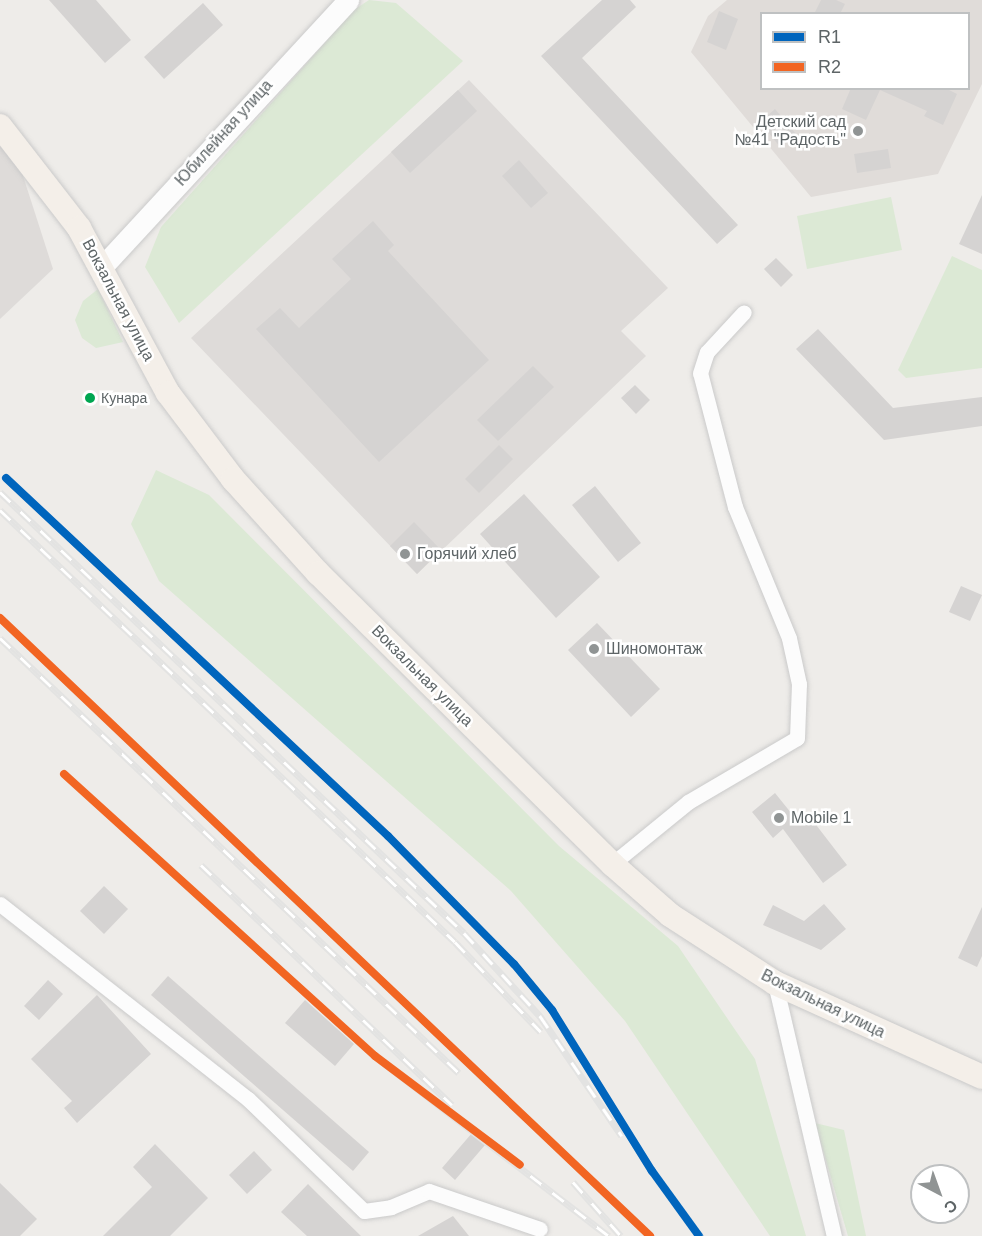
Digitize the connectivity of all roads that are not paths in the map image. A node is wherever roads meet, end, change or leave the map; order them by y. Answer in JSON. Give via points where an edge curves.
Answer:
{"nodes":[{"id":1,"x":348,"y":0,"type":"edge"},
{"id":2,"x":0,"y":126,"type":"edge"},
{"id":3,"x":102,"y":267,"type":"junction"},
{"id":4,"x":744,"y":312,"type":"dead end"},
{"id":5,"x":612,"y":864,"type":"junction"},
{"id":6,"x":0,"y":904,"type":"edge"},
{"id":7,"x":775,"y":983,"type":"junction"},
{"id":8,"x":982,"y":1077,"type":"edge"},
{"id":9,"x":540,"y":1229,"type":"dead end"},
{"id":10,"x":834,"y":1236,"type":"edge"}],
"edges":[{"from":1,"to":3,"type":"street","name":"Юбилейная улица"},
{"from":2,"to":3,"type":"main road","name":"Вокзальная улица","via":[[47,182]]},
{"from":3,"to":5,"type":"main road","name":"Вокзальная улица","via":[[168,393],[233,479],[318,573]]},
{"from":4,"to":5,"type":"street","via":[[707,352],[700,373],[735,507],[789,639],[799,684],[797,738],[688,802]]},
{"from":5,"to":7,"type":"main road","name":"Вокзальная улица","via":[[670,915]]},
{"from":6,"to":9,"type":"street","via":[[248,1099],[364,1211],[391,1207],[429,1191]]},
{"from":7,"to":8,"type":"main road","name":"Вокзальная улица"},
{"from":7,"to":10,"type":"street"}]}
